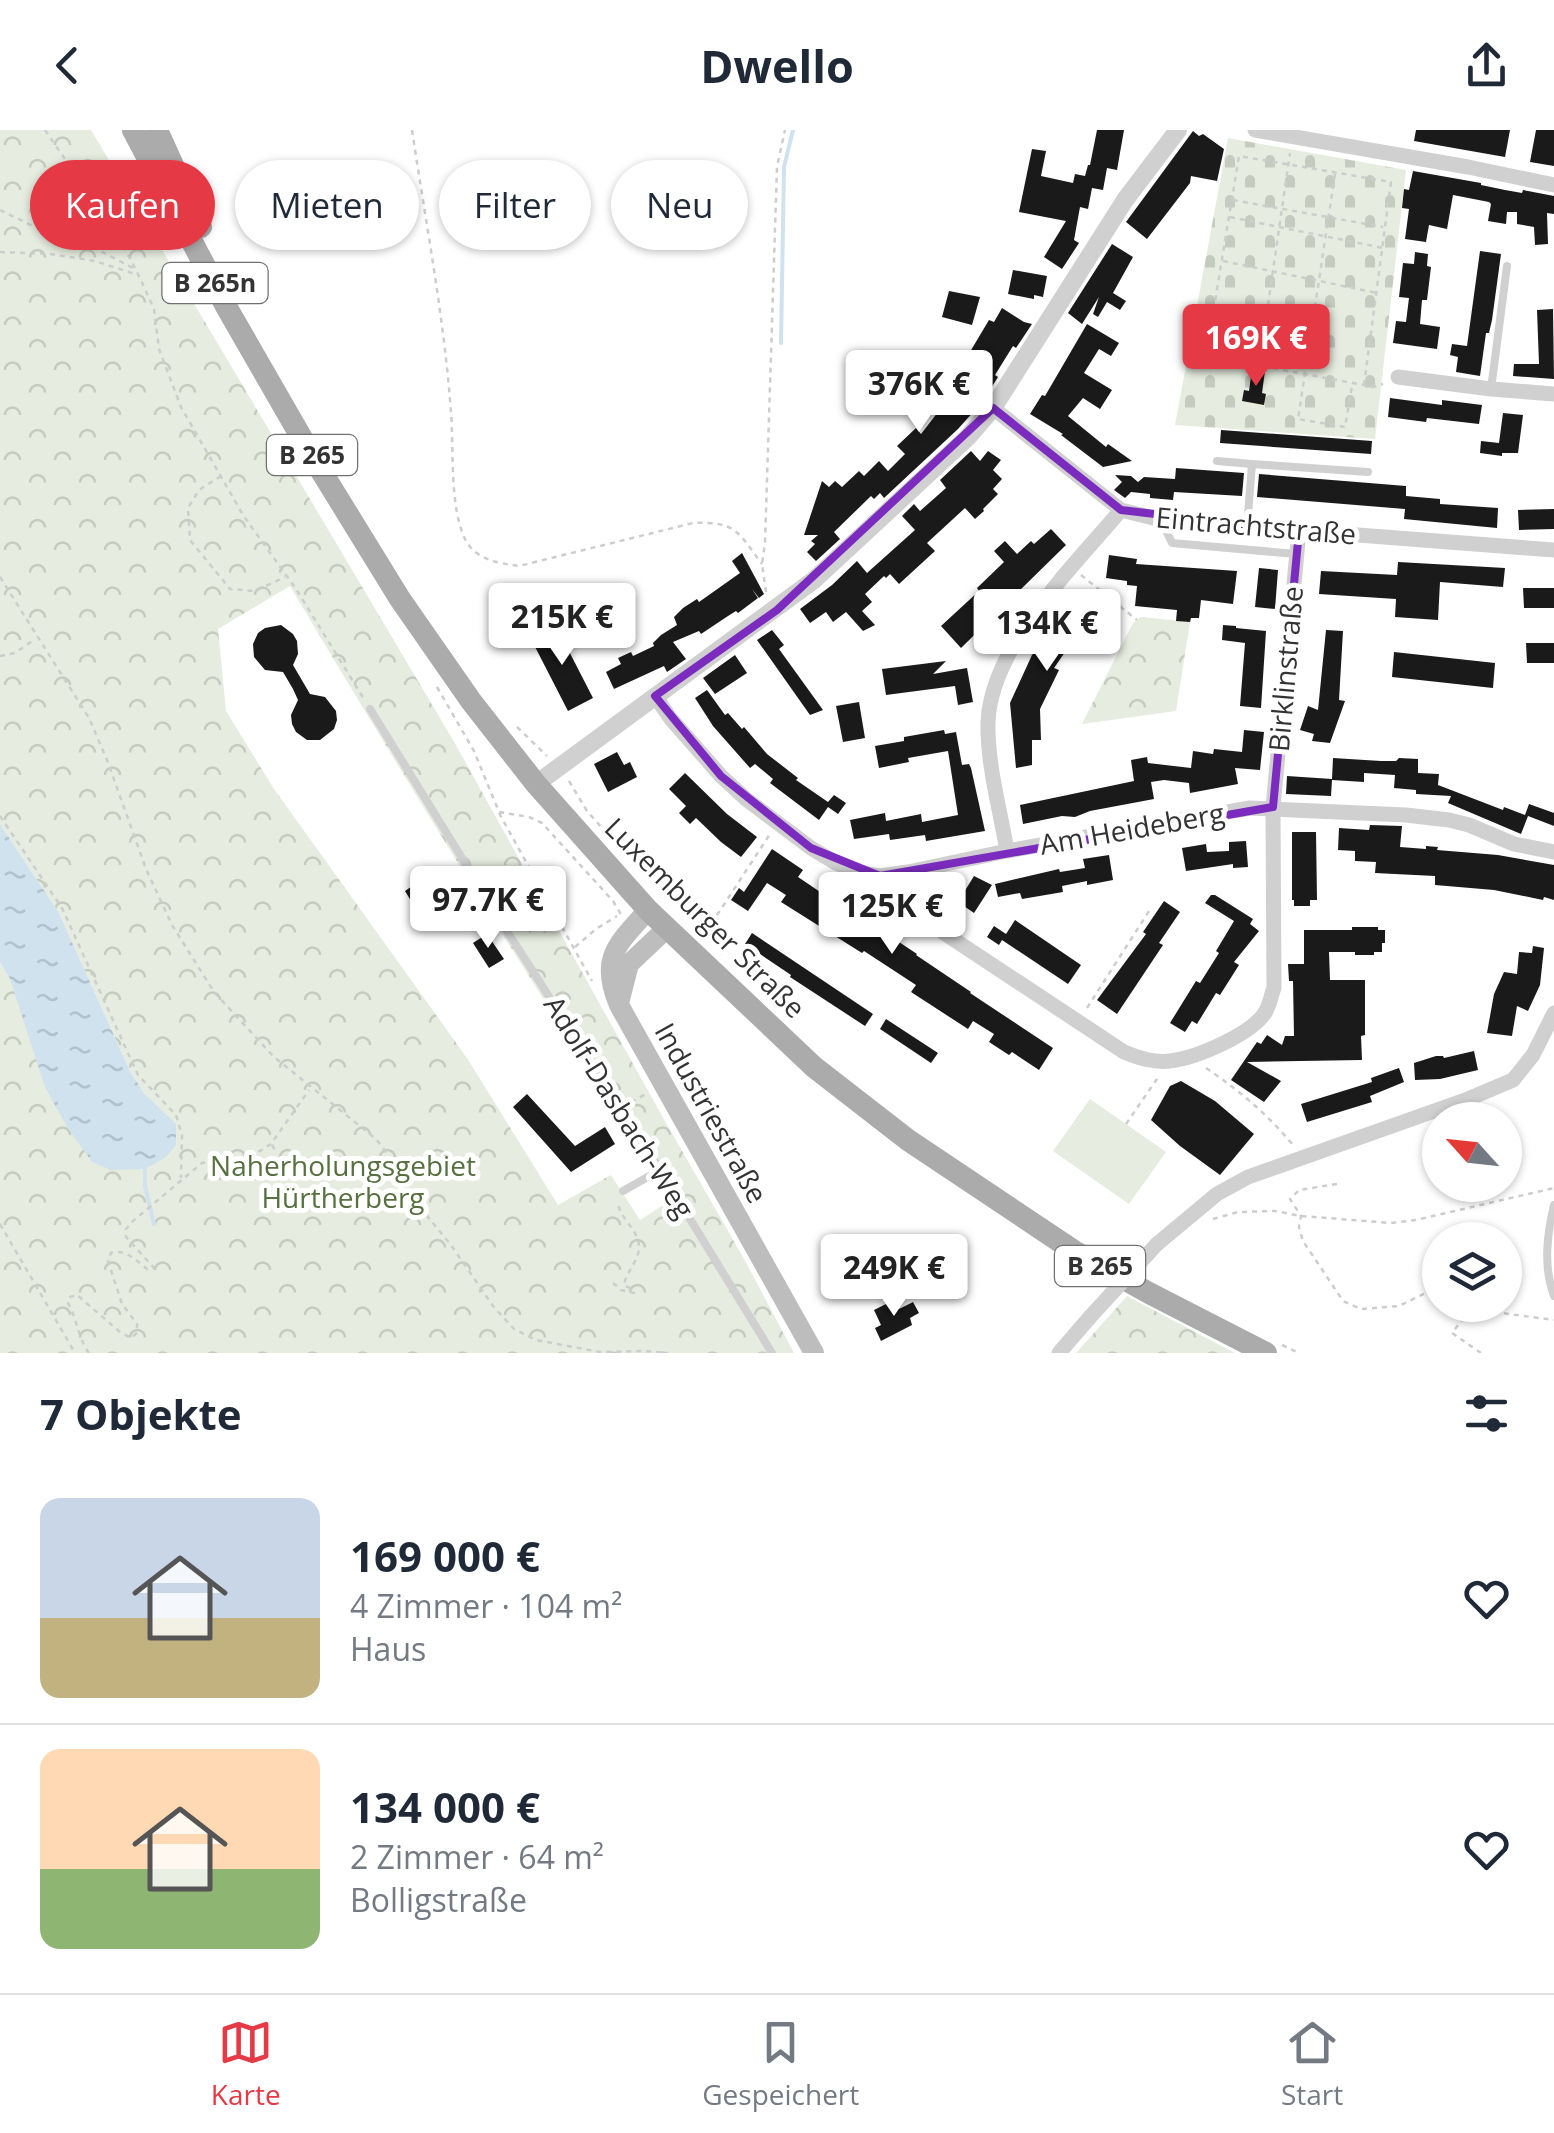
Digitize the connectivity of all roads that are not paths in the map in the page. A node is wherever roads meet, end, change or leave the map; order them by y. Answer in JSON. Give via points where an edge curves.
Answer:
{"nodes":[{"id":1,"x":133,"y":130,"type":"edge"},
{"id":2,"x":156,"y":130,"type":"edge"},
{"id":3,"x":1178,"y":130,"type":"edge"},
{"id":4,"x":1256,"y":130,"type":"edge"},
{"id":5,"x":1554,"y":185,"type":"edge"},
{"id":6,"x":1507,"y":266,"type":"dead end"},
{"id":7,"x":260,"y":362,"type":"junction"},
{"id":8,"x":1398,"y":377,"type":"road end"},
{"id":9,"x":1491,"y":389,"type":"junction"},
{"id":10,"x":1554,"y":394,"type":"edge"},
{"id":11,"x":993,"y":408,"type":"junction"},
{"id":12,"x":1217,"y":461,"type":"dead end"},
{"id":13,"x":1252,"y":464,"type":"junction"},
{"id":14,"x":1368,"y":472,"type":"dead end"},
{"id":15,"x":1121,"y":510,"type":"junction"},
{"id":16,"x":1161,"y":520,"type":"junction"},
{"id":17,"x":1247,"y":527,"type":"junction"},
{"id":18,"x":1299,"y":531,"type":"junction"},
{"id":19,"x":1554,"y":550,"type":"edge"},
{"id":20,"x":1297,"y":554,"type":"junction"},
{"id":21,"x":656,"y":696,"type":"junction"},
{"id":22,"x":370,"y":708,"type":"road end"},
{"id":23,"x":536,"y":784,"type":"junction"},
{"id":24,"x":1274,"y":807,"type":"junction"},
{"id":25,"x":1007,"y":851,"type":"junction"},
{"id":26,"x":1554,"y":852,"type":"edge"},
{"id":27,"x":908,"y":872,"type":"junction"},
{"id":28,"x":648,"y":910,"type":"junction"},
{"id":29,"x":668,"y":928,"type":"junction"},
{"id":30,"x":618,"y":1005,"type":"junction"},
{"id":31,"x":1554,"y":1012,"type":"edge"},
{"id":32,"x":660,"y":1170,"type":"junction"},
{"id":33,"x":623,"y":1191,"type":"road end"},
{"id":34,"x":1554,"y":1205,"type":"edge"},
{"id":35,"x":1554,"y":1296,"type":"edge"},
{"id":36,"x":1274,"y":1349,"type":"edge"},
{"id":37,"x":772,"y":1353,"type":"edge"},
{"id":38,"x":814,"y":1353,"type":"edge"},
{"id":39,"x":1059,"y":1353,"type":"edge"}],
"edges":[{"from":1,"to":7,"type":"main road","number":"B 265n"},
{"from":2,"to":7,"type":"main road","number":"B 265n"},
{"from":3,"to":11,"type":"street","via":[[1125,200]]},
{"from":4,"to":5,"type":"street"},
{"from":6,"to":9,"type":"lane"},
{"from":7,"to":23,"type":"main road","name":"Luxemburger Straße","number":"B 265","via":[[400,599]]},
{"from":8,"to":9,"type":"street"},
{"from":9,"to":10,"type":"street"},
{"from":11,"to":15,"type":"street","name":"Eintrachtstraße"},
{"from":11,"to":21,"type":"street","via":[[814,580]]},
{"from":12,"to":13,"type":"lane"},
{"from":13,"to":14,"type":"lane"},
{"from":13,"to":17,"type":"lane"},
{"from":15,"to":16,"type":"street","name":"Eintrachtstraße"},
{"from":15,"to":25,"type":"street","via":[[1015,640],[993,692],[989,744]]},
{"from":16,"to":17,"type":"street","name":"Eintrachtstraße"},
{"from":16,"to":20,"type":"lane","via":[[1172,543]]},
{"from":17,"to":18,"type":"street","name":"Eintrachtstraße"},
{"from":18,"to":19,"type":"street","name":"Eintrachtstraße"},
{"from":18,"to":20,"type":"street","name":"Birklinstraße"},
{"from":20,"to":24,"type":"street","name":"Birklinstraße"},
{"from":21,"to":23,"type":"street"},
{"from":21,"to":27,"type":"street","name":"Am Heideberg","via":[[721,776],[777,824],[836,864],[880,876]]},
{"from":22,"to":32,"type":"lane","name":"Adolf-Dasbach-Weg"},
{"from":23,"to":28,"type":"main road","name":"Luxemburger Straße","number":"B 265"},
{"from":24,"to":25,"type":"street","name":"Am Heideberg"},
{"from":24,"to":26,"type":"street","name":"Am Heideberg","via":[[1450,820]]},
{"from":24,"to":27,"type":"street","name":"Birklinstraße","via":[[1274,988],[1266,1012],[1249,1030],[1168,1062],[1124,1052],[944,933],[924,914]]},
{"from":25,"to":27,"type":"street","name":"Am Heideberg"},
{"from":28,"to":29,"type":"main road","name":"Luxemburger Straße","number":"B 265"},
{"from":28,"to":30,"type":"main road","name":"Industriestraße","via":[[610,963]]},
{"from":29,"to":30,"type":"main road","name":"Industriestraße","via":[[629,964]]},
{"from":29,"to":36,"type":"main road","name":"Luxemburger Straße","number":"B 265","via":[[814,1067],[908,1140],[1074,1251]]},
{"from":30,"to":38,"type":"main road","name":"Industriestraße"},
{"from":31,"to":39,"type":"street","bridge":true,"via":[[1534,1056],[1513,1080],[1217,1194],[1157,1244]]},
{"from":32,"to":33,"type":"lane"},
{"from":32,"to":37,"type":"lane","name":"Adolf-Dasbach-Weg"},
{"from":34,"to":35,"type":"lane","via":[[1547,1255]]}]}
